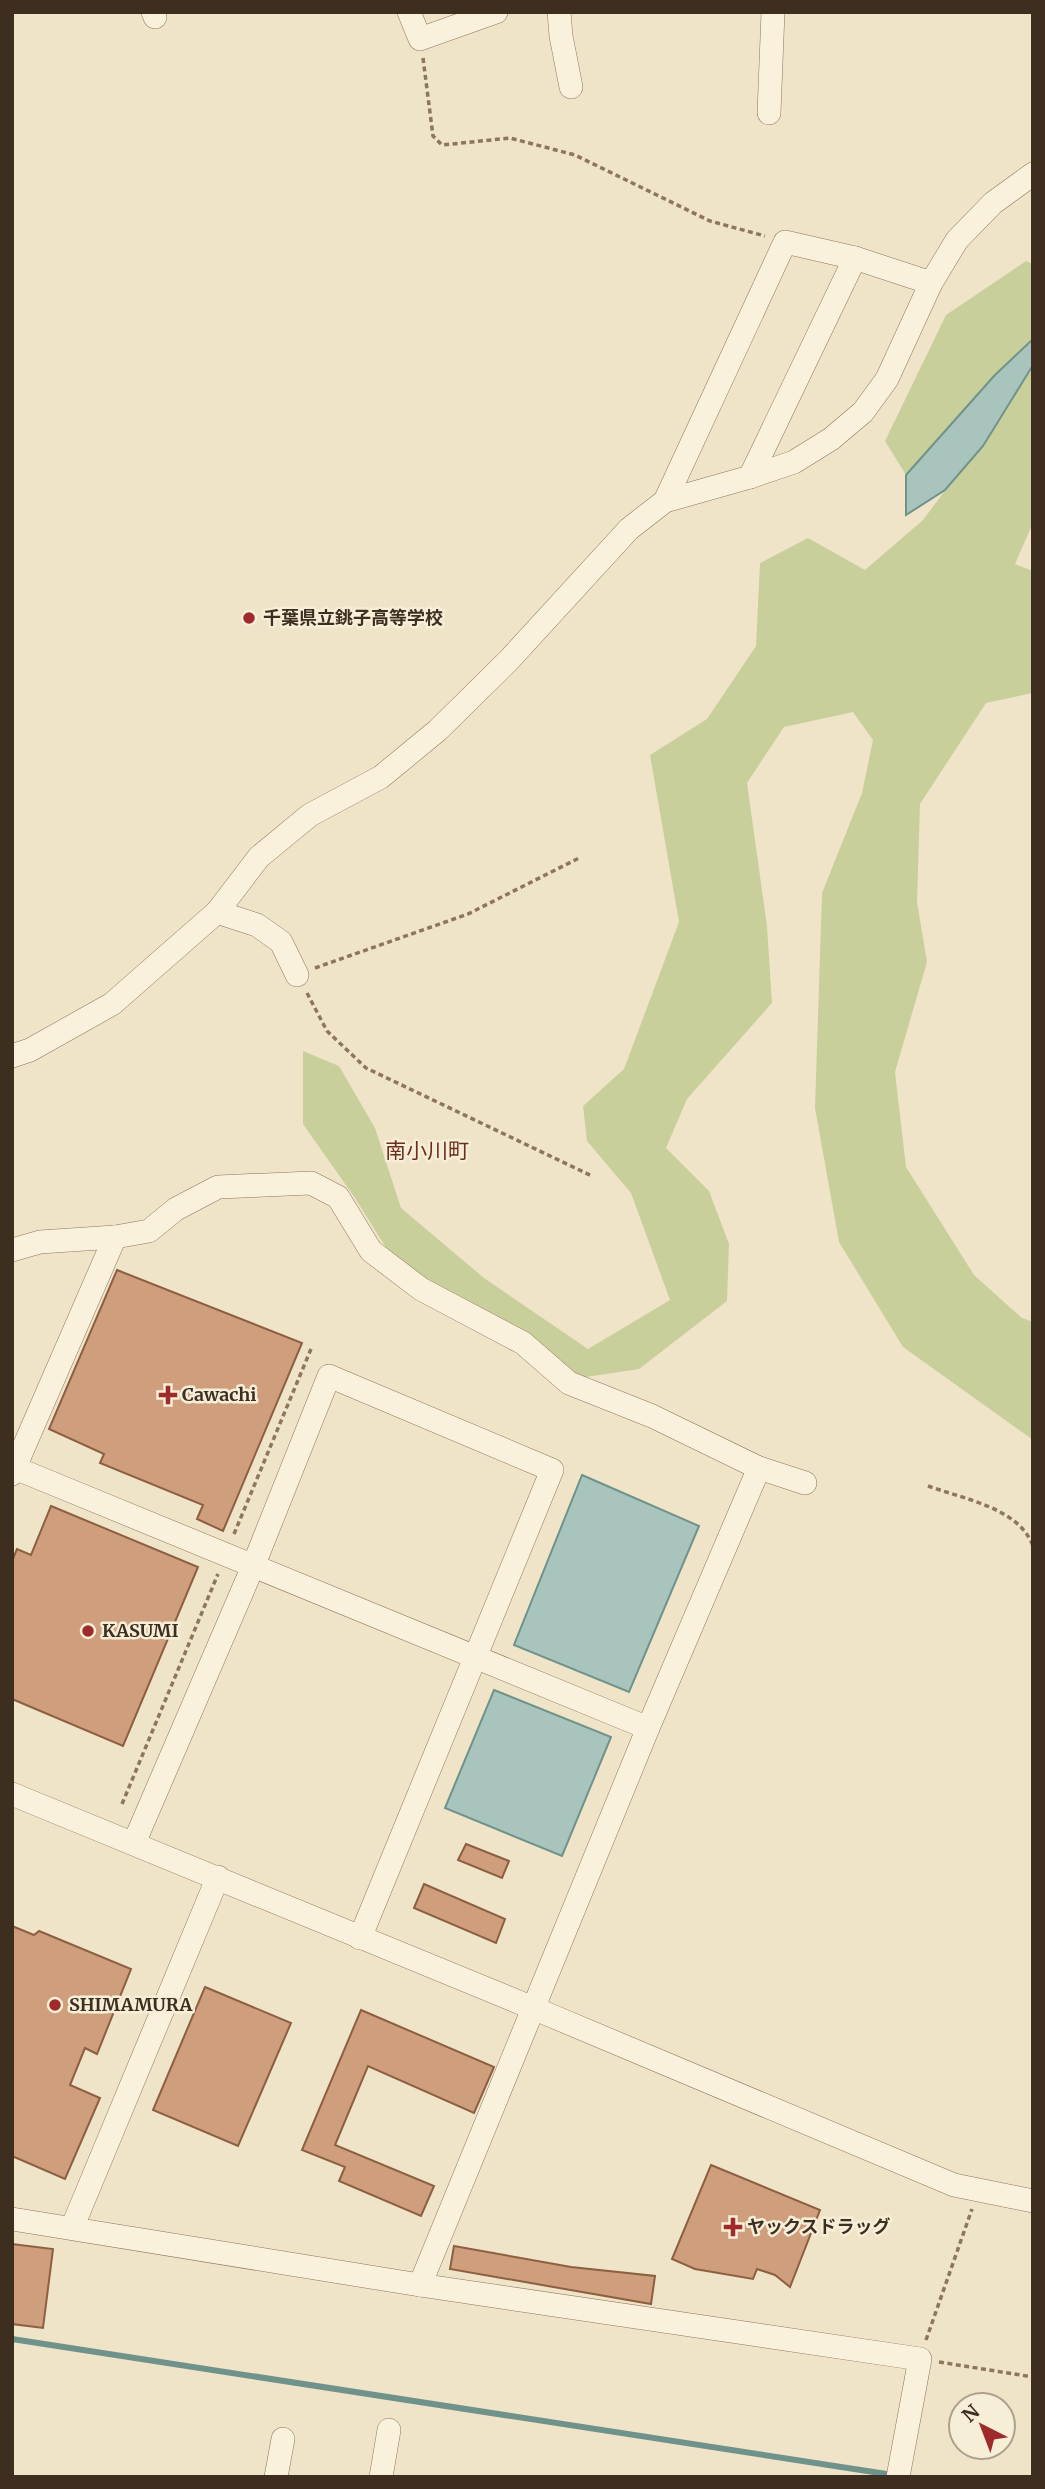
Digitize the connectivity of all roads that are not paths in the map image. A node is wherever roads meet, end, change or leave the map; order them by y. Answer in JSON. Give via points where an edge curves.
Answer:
{"nodes":[{"id":1,"x":410,"y":12,"type":"edge"},
{"id":2,"x":496,"y":12,"type":"edge"},
{"id":3,"x":559,"y":12,"type":"edge"},
{"id":4,"x":773,"y":12,"type":"edge"},
{"id":5,"x":571,"y":87,"type":"dead end"},
{"id":6,"x":769,"y":113,"type":"dead end"},
{"id":7,"x":1033,"y":174,"type":"edge"},
{"id":8,"x":855,"y":258,"type":"junction"},
{"id":9,"x":930,"y":284,"type":"junction"},
{"id":10,"x":750,"y":478,"type":"junction"},
{"id":11,"x":665,"y":501,"type":"junction"},
{"id":12,"x":217,"y":912,"type":"junction"},
{"id":13,"x":297,"y":975,"type":"road end"},
{"id":14,"x":12,"y":1056,"type":"edge"},
{"id":15,"x":115,"y":1237,"type":"junction"},
{"id":16,"x":12,"y":1250,"type":"edge"},
{"id":17,"x":759,"y":1468,"type":"junction"},
{"id":18,"x":14,"y":1471,"type":"edge"},
{"id":19,"x":805,"y":1483,"type":"dead end"},
{"id":20,"x":254,"y":1564,"type":"junction"},
{"id":21,"x":475,"y":1658,"type":"junction"},
{"id":22,"x":648,"y":1728,"type":"junction"},
{"id":23,"x":12,"y":1794,"type":"edge"},
{"id":24,"x":134,"y":1843,"type":"junction"},
{"id":25,"x":218,"y":1877,"type":"junction"},
{"id":26,"x":360,"y":1938,"type":"junction"},
{"id":27,"x":533,"y":2007,"type":"junction"},
{"id":28,"x":1033,"y":2202,"type":"edge"},
{"id":29,"x":12,"y":2219,"type":"edge"},
{"id":30,"x":72,"y":2228,"type":"junction"},
{"id":31,"x":420,"y":2285,"type":"junction"},
{"id":32,"x":389,"y":2430,"type":"dead end"},
{"id":33,"x":283,"y":2439,"type":"dead end"},
{"id":34,"x":276,"y":2477,"type":"edge"},
{"id":35,"x":381,"y":2477,"type":"edge"},
{"id":36,"x":898,"y":2477,"type":"edge"}],
"edges":[{"from":1,"to":2,"type":"street","via":[[420,39]]},
{"from":3,"to":5,"type":"street"},
{"from":4,"to":6,"type":"street"},
{"from":7,"to":9,"type":"street","via":[[993,203],[957,240]]},
{"from":8,"to":9,"type":"street"},
{"from":8,"to":10,"type":"street"},
{"from":8,"to":11,"type":"street","via":[[785,242]]},
{"from":9,"to":10,"type":"street","via":[[887,379],[863,412],[794,462]]},
{"from":10,"to":11,"type":"street"},
{"from":11,"to":12,"type":"street","via":[[629,529],[438,730],[381,777],[310,815],[259,858]]},
{"from":12,"to":13,"type":"street","via":[[257,925],[281,942]]},
{"from":12,"to":14,"type":"street","via":[[112,1004]]},
{"from":15,"to":16,"type":"street","via":[[40,1242]]},
{"from":15,"to":17,"type":"street","via":[[149,1231],[218,1187],[311,1183],[338,1197],[371,1251],[421,1289],[523,1343],[569,1383],[652,1416]]},
{"from":15,"to":18,"type":"street"},
{"from":17,"to":19,"type":"street"},
{"from":17,"to":22,"type":"street"},
{"from":18,"to":20,"type":"street"},
{"from":20,"to":21,"type":"street"},
{"from":20,"to":21,"type":"street","via":[[329,1376],[552,1470]]},
{"from":20,"to":24,"type":"street"},
{"from":21,"to":22,"type":"street"},
{"from":21,"to":26,"type":"street"},
{"from":22,"to":27,"type":"street"},
{"from":23,"to":24,"type":"street"},
{"from":24,"to":25,"type":"street"},
{"from":25,"to":26,"type":"street"},
{"from":25,"to":30,"type":"street"},
{"from":26,"to":27,"type":"street"},
{"from":27,"to":28,"type":"street","via":[[954,2185]]},
{"from":27,"to":31,"type":"street"},
{"from":29,"to":30,"type":"street"},
{"from":30,"to":31,"type":"street"},
{"from":31,"to":36,"type":"street","via":[[920,2359]]},
{"from":32,"to":35,"type":"street"},
{"from":33,"to":34,"type":"street"}]}
